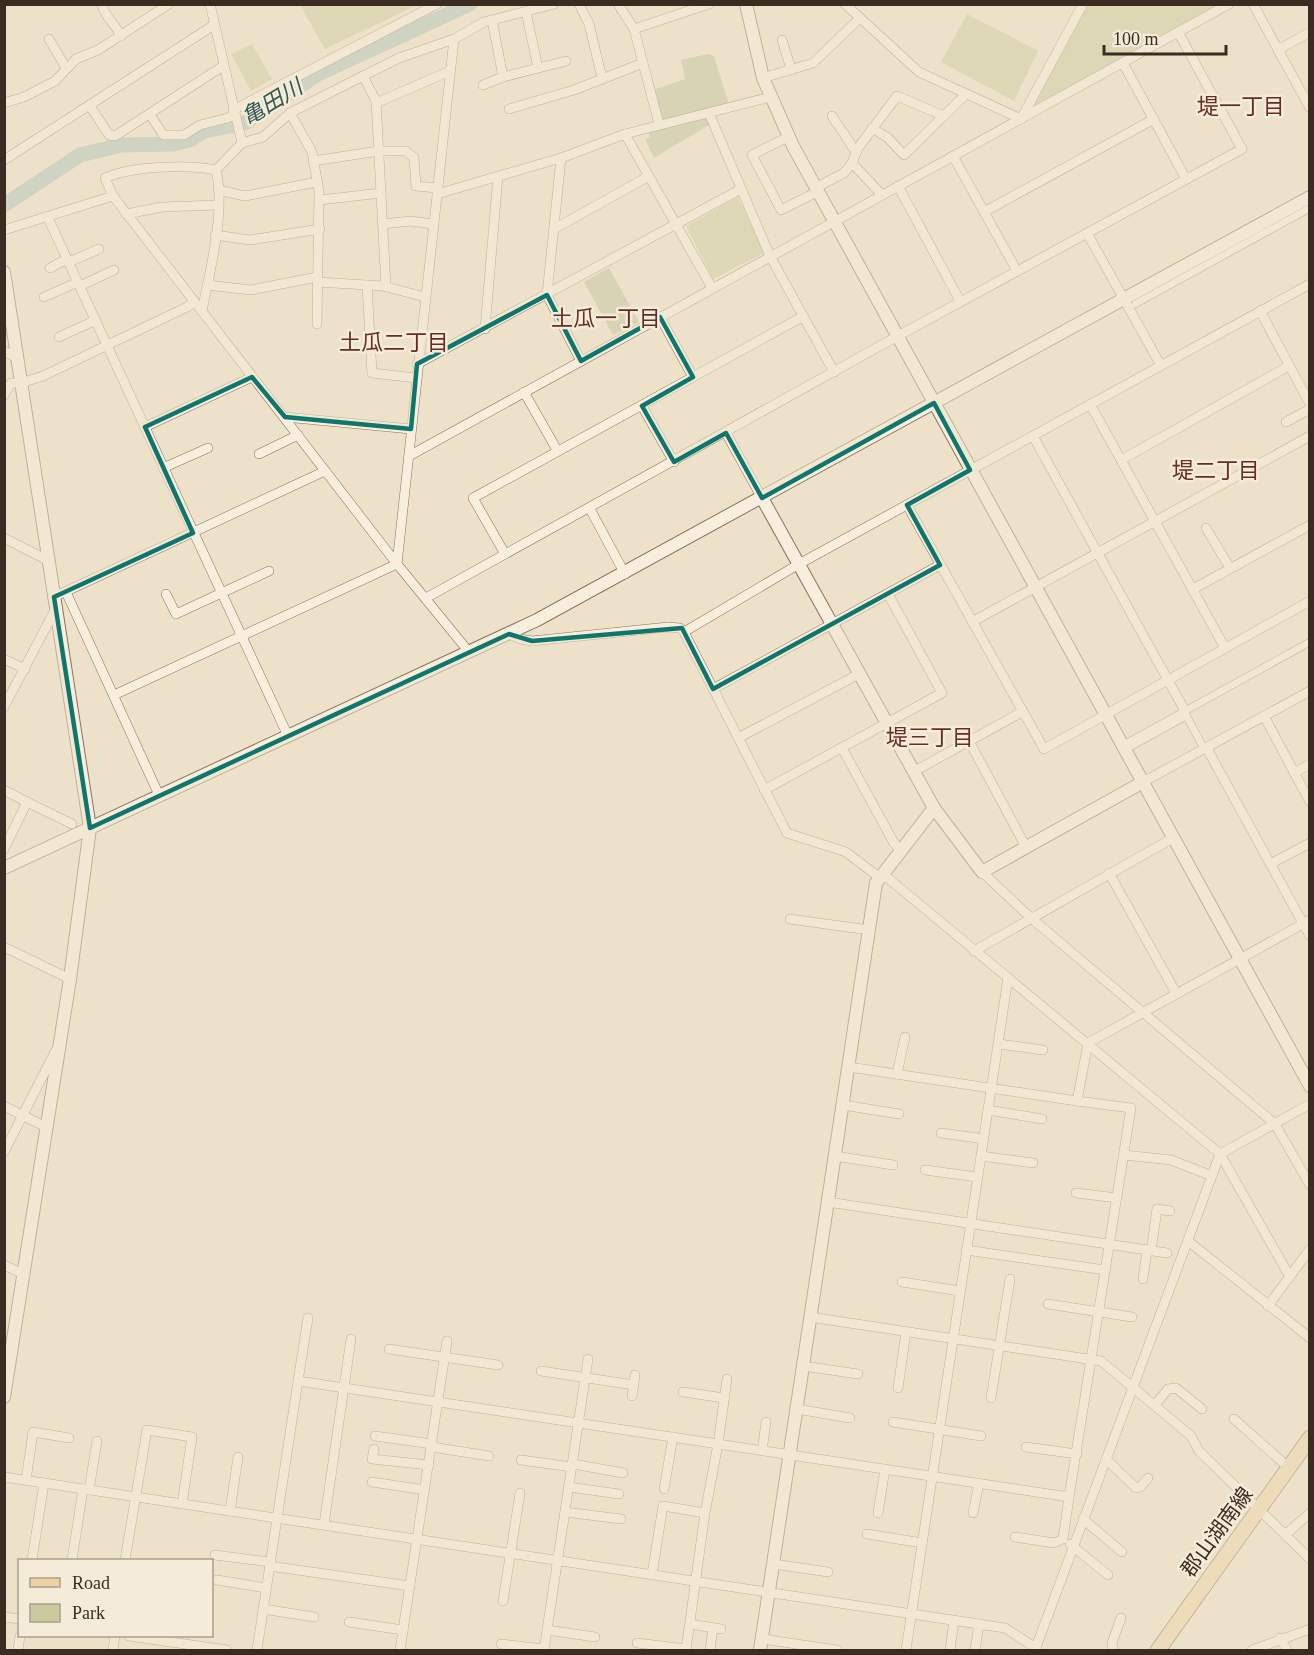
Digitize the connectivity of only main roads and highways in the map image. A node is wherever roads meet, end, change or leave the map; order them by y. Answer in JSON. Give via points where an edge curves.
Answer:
{"nodes":[{"id":1,"x":1310,"y":1438,"type":"edge"},
{"id":2,"x":1158,"y":1650,"type":"edge"}],
"edges":[{"from":1,"to":2,"type":"main road","name":"郡山湖南線"}]}
